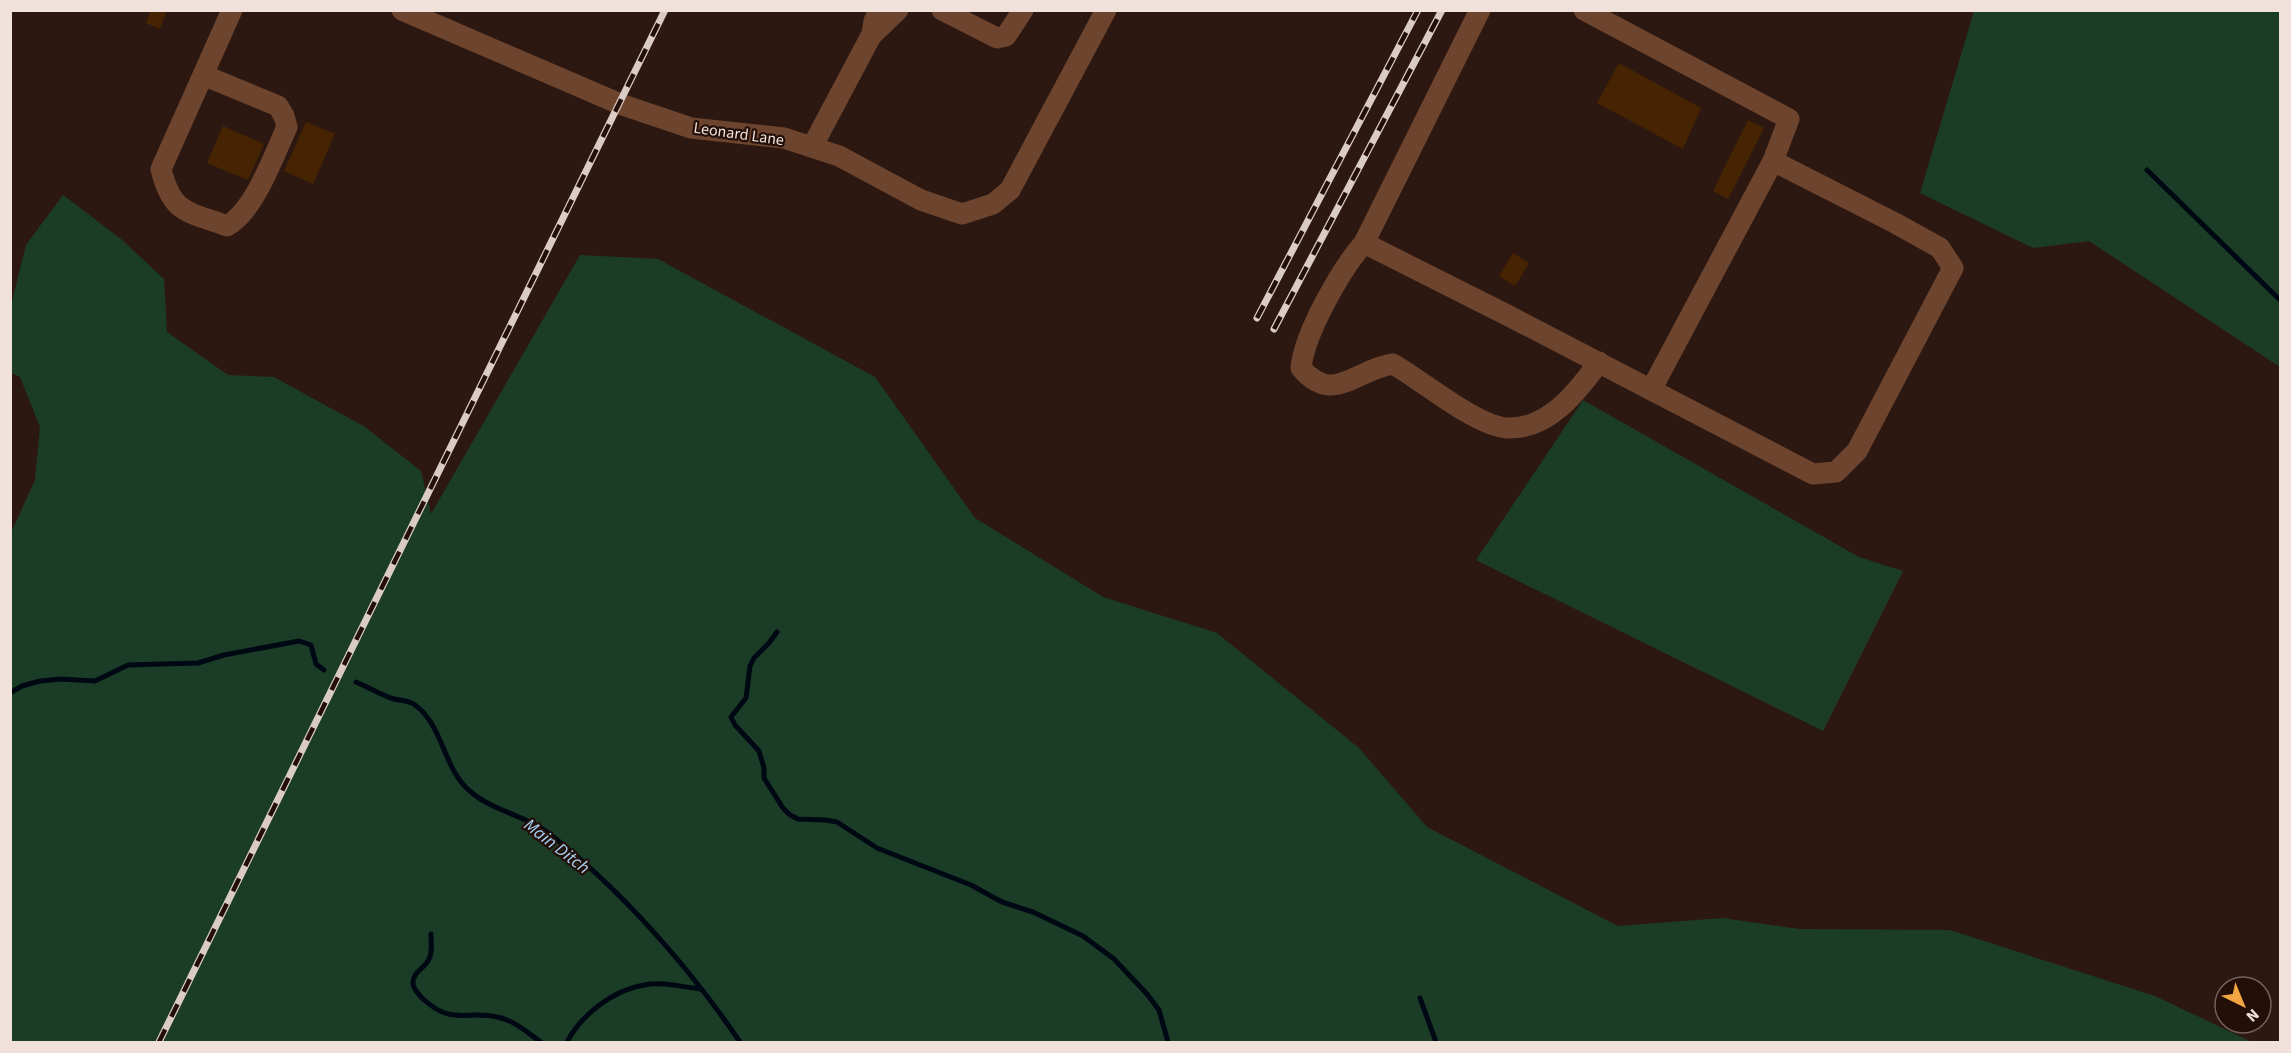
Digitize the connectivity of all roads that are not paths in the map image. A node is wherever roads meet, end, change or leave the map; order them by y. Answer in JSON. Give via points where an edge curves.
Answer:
{"nodes":[{"id":1,"x":232,"y":10,"type":"edge"},
{"id":2,"x":402,"y":10,"type":"edge"},
{"id":3,"x":879,"y":10,"type":"edge"},
{"id":4,"x":898,"y":10,"type":"edge"},
{"id":5,"x":942,"y":10,"type":"edge"},
{"id":6,"x":1023,"y":10,"type":"edge"},
{"id":7,"x":1106,"y":10,"type":"edge"},
{"id":8,"x":1480,"y":10,"type":"edge"},
{"id":9,"x":1584,"y":10,"type":"edge"},
{"id":10,"x":872,"y":34,"type":"junction"},
{"id":11,"x":203,"y":75,"type":"junction"},
{"id":12,"x":812,"y":147,"type":"junction"},
{"id":13,"x":1773,"y":161,"type":"junction"},
{"id":14,"x":1364,"y":243,"type":"junction"},
{"id":15,"x":1599,"y":362,"type":"junction"},
{"id":16,"x":1651,"y":390,"type":"junction"}],
"edges":[{"from":1,"to":11,"type":"street"},
{"from":2,"to":12,"type":"street","name":"Leonard Lane","via":[[620,104],[691,128],[784,138]]},
{"from":3,"to":10,"type":"street"},
{"from":4,"to":10,"type":"street"},
{"from":5,"to":6,"type":"street","via":[[998,38],[1006,36]]},
{"from":7,"to":12,"type":"street","name":"Leonard Lane","via":[[1010,190],[993,204],[962,214],[921,200],[839,156]]},
{"from":8,"to":14,"type":"street"},
{"from":9,"to":13,"type":"street","via":[[1789,119]]},
{"from":10,"to":12,"type":"street"},
{"from":11,"to":11,"type":"street","via":[[161,169],[171,199],[179,208],[227,226],[248,208],[287,127],[278,106]]},
{"from":13,"to":16,"type":"street"},
{"from":13,"to":16,"type":"street","via":[[1940,248],[1953,268],[1857,451],[1836,472],[1814,474]]},
{"from":14,"to":15,"type":"street"},
{"from":14,"to":15,"type":"street","via":[[1337,280],[1302,354],[1301,368],[1323,385],[1338,386],[1393,364],[1478,417],[1508,428],[1525,427],[1550,415],[1584,383]]},
{"from":15,"to":16,"type":"street"}]}
